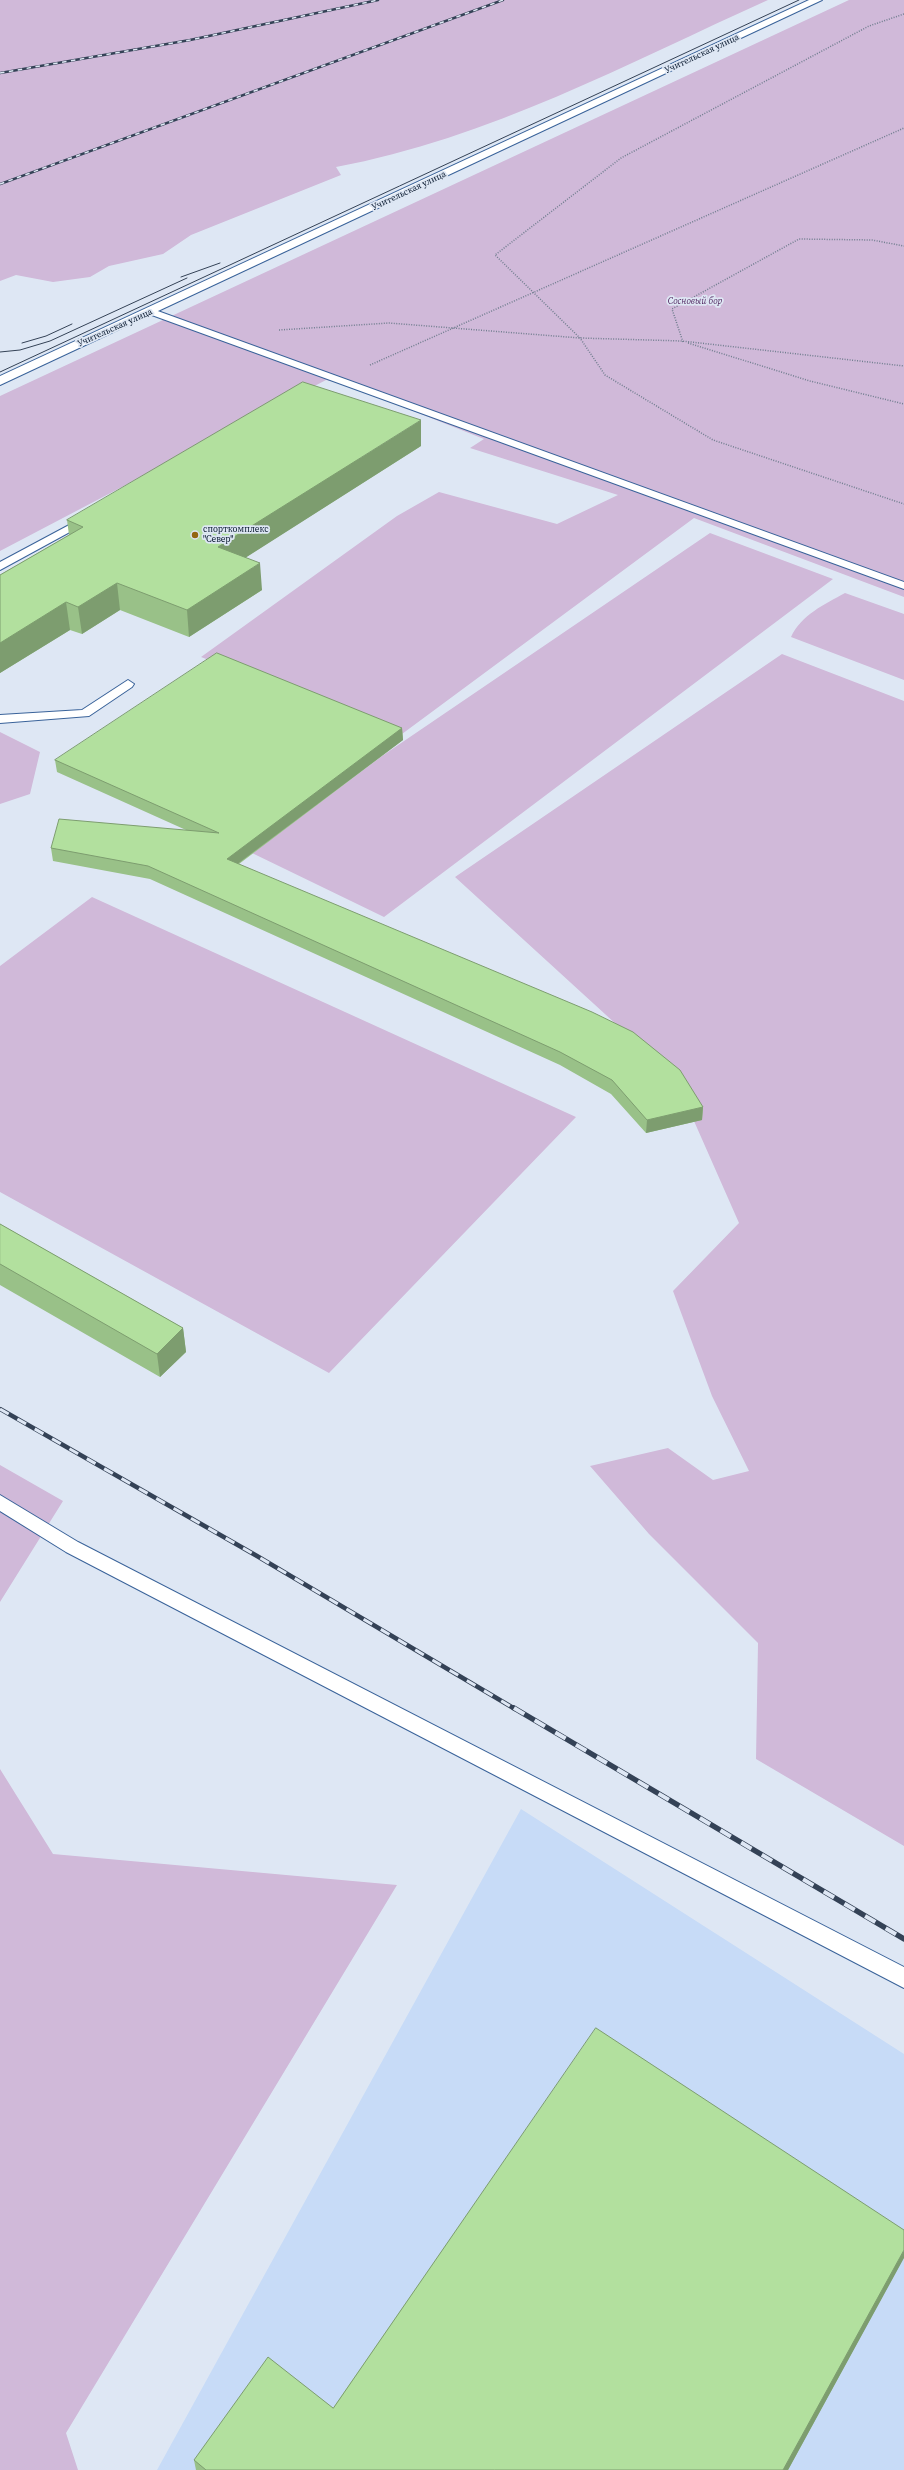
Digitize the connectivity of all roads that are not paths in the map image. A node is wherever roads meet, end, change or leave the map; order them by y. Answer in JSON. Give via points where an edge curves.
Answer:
{"nodes":[{"id":1,"x":817,"y":0,"type":"edge"},
{"id":2,"x":152,"y":312,"type":"junction"},
{"id":3,"x":336,"y":380,"type":"junction"},
{"id":4,"x":0,"y":381,"type":"edge"},
{"id":5,"x":324,"y":386,"type":"dead end"},
{"id":6,"x":96,"y":513,"type":"edge"},
{"id":7,"x":0,"y":567,"type":"edge"},
{"id":8,"x":904,"y":586,"type":"edge"},
{"id":9,"x":128,"y":684,"type":"dead end"},
{"id":10,"x":0,"y":719,"type":"edge"},
{"id":11,"x":0,"y":1502,"type":"edge"},
{"id":12,"x":904,"y":1978,"type":"edge"}],
"edges":[{"from":1,"to":2,"type":"main road","name":"Учительская улица"},
{"from":2,"to":3,"type":"lane"},
{"from":2,"to":4,"type":"main road","name":"Учительская улица"},
{"from":3,"to":5,"type":"lane"},
{"from":3,"to":8,"type":"lane"},
{"from":6,"to":7,"type":"lane"},
{"from":9,"to":10,"type":"lane","via":[[85,713]]},
{"from":11,"to":12,"type":"lane","via":[[79,1551]]}]}
